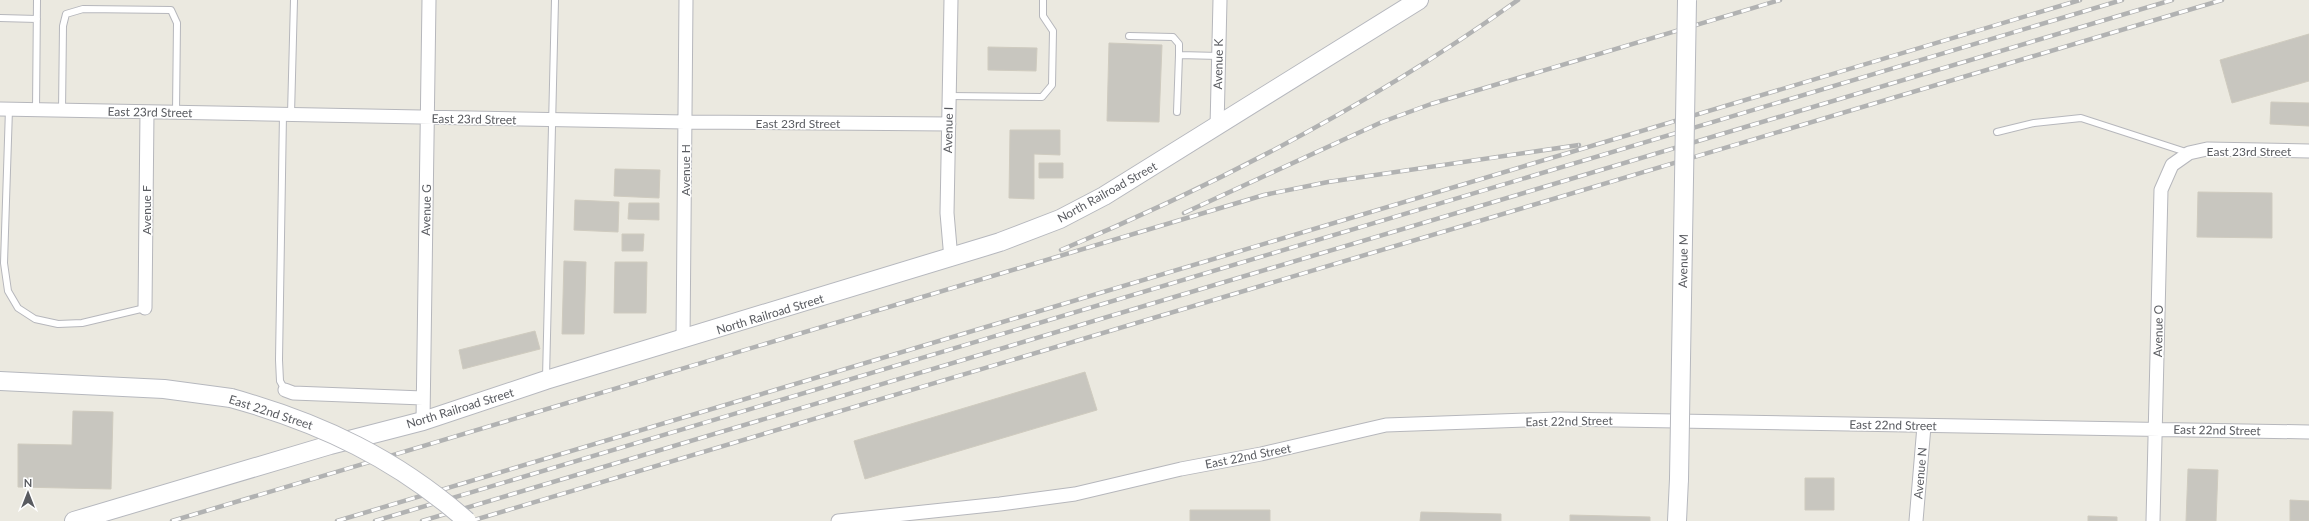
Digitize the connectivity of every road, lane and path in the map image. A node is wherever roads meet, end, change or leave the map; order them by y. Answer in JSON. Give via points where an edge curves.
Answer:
{"nodes":[{"id":1,"x":37,"y":0,"type":"edge"},
{"id":2,"x":294,"y":0,"type":"edge"},
{"id":3,"x":429,"y":0,"type":"edge"},
{"id":4,"x":555,"y":0,"type":"edge"},
{"id":5,"x":686,"y":0,"type":"edge"},
{"id":6,"x":950,"y":0,"type":"edge"},
{"id":7,"x":1043,"y":0,"type":"edge"},
{"id":8,"x":1220,"y":0,"type":"edge"},
{"id":9,"x":1419,"y":0,"type":"edge"},
{"id":10,"x":1687,"y":0,"type":"edge"},
{"id":11,"x":0,"y":18,"type":"edge"},
{"id":12,"x":37,"y":18,"type":"junction"},
{"id":13,"x":1129,"y":36,"type":"dead end"},
{"id":14,"x":1179,"y":55,"type":"junction"},
{"id":15,"x":1219,"y":56,"type":"junction"},
{"id":16,"x":949,"y":96,"type":"junction"},
{"id":17,"x":4,"y":109,"type":"edge"},
{"id":18,"x":36,"y":110,"type":"junction"},
{"id":19,"x":62,"y":110,"type":"junction"},
{"id":20,"x":147,"y":112,"type":"junction"},
{"id":21,"x":176,"y":112,"type":"junction"},
{"id":22,"x":1177,"y":112,"type":"dead end"},
{"id":23,"x":287,"y":114,"type":"junction"},
{"id":24,"x":428,"y":118,"type":"junction"},
{"id":25,"x":554,"y":120,"type":"junction"},
{"id":26,"x":685,"y":122,"type":"junction"},
{"id":27,"x":949,"y":124,"type":"junction"},
{"id":28,"x":1217,"y":127,"type":"junction"},
{"id":29,"x":1998,"y":132,"type":"dead end"},
{"id":30,"x":2309,"y":151,"type":"edge"},
{"id":31,"x":2189,"y":153,"type":"junction"},
{"id":32,"x":951,"y":259,"type":"junction"},
{"id":33,"x":145,"y":308,"type":"joint"},
{"id":34,"x":683,"y":340,"type":"junction"},
{"id":35,"x":546,"y":380,"type":"junction"},
{"id":36,"x":0,"y":381,"type":"edge"},
{"id":37,"x":284,"y":390,"type":"joint"},
{"id":38,"x":423,"y":398,"type":"junction"},
{"id":39,"x":422,"y":421,"type":"junction"},
{"id":40,"x":1924,"y":426,"type":"junction"},
{"id":41,"x":2156,"y":428,"type":"junction"},
{"id":42,"x":2309,"y":432,"type":"edge"},
{"id":43,"x":74,"y":521,"type":"edge"},
{"id":44,"x":466,"y":521,"type":"edge"},
{"id":45,"x":838,"y":521,"type":"edge"},
{"id":46,"x":1677,"y":521,"type":"edge"},
{"id":47,"x":1916,"y":521,"type":"edge"},
{"id":48,"x":2153,"y":521,"type":"edge"}],
"edges":[{"from":1,"to":12,"type":"lane"},
{"from":2,"to":23,"type":"lane"},
{"from":3,"to":24,"type":"street","name":"Avenue G"},
{"from":4,"to":25,"type":"lane"},
{"from":5,"to":26,"type":"street","name":"Avenue H"},
{"from":6,"to":16,"type":"street","name":"Avenue I"},
{"from":7,"to":16,"type":"lane","via":[[1043,16],[1053,31],[1052,85],[1042,97]]},
{"from":8,"to":15,"type":"street","name":"Avenue K"},
{"from":9,"to":28,"type":"main road","name":"North Railroad Street"},
{"from":10,"to":46,"type":"main road","name":"Avenue M","bridge":true},
{"from":11,"to":12,"type":"lane"},
{"from":12,"to":18,"type":"lane"},
{"from":13,"to":14,"type":"lane","via":[[1173,37],[1179,44]]},
{"from":14,"to":15,"type":"lane"},
{"from":14,"to":22,"type":"lane"},
{"from":15,"to":28,"type":"street","name":"Avenue K"},
{"from":16,"to":27,"type":"street","name":"Avenue I"},
{"from":17,"to":18,"type":"street","name":"East 23rd Street"},
{"from":17,"to":33,"type":"lane","via":[[4,263],[8,291],[18,308],[36,320],[58,324],[82,323]]},
{"from":18,"to":19,"type":"street","name":"East 23rd Street"},
{"from":19,"to":20,"type":"street","name":"East 23rd Street"},
{"from":19,"to":21,"type":"lane","via":[[63,26],[66,14],[83,9],[171,10],[177,23]]},
{"from":20,"to":21,"type":"street","name":"East 23rd Street"},
{"from":20,"to":33,"type":"street","name":"Avenue F"},
{"from":21,"to":23,"type":"street","name":"East 23rd Street"},
{"from":23,"to":24,"type":"street","name":"East 23rd Street"},
{"from":23,"to":37,"type":"lane","via":[[279,360],[280,381]]},
{"from":24,"to":25,"type":"street","name":"East 23rd Street"},
{"from":24,"to":38,"type":"street","name":"Avenue G"},
{"from":25,"to":26,"type":"street","name":"East 23rd Street"},
{"from":25,"to":35,"type":"lane"},
{"from":26,"to":27,"type":"street","name":"East 23rd Street"},
{"from":26,"to":34,"type":"street","name":"Avenue H"},
{"from":27,"to":32,"type":"street","name":"Avenue I","via":[[947,213]]},
{"from":28,"to":32,"type":"main road","name":"North Railroad Street","via":[[1104,196],[1060,219]]},
{"from":29,"to":31,"type":"lane","via":[[2034,123],[2081,118]]},
{"from":30,"to":31,"type":"street","name":"East 23rd Street","via":[[2207,149]]},
{"from":31,"to":41,"type":"street","name":"Avenue O","via":[[2172,165],[2161,190]]},
{"from":32,"to":34,"type":"main road","name":"North Railroad Street"},
{"from":34,"to":35,"type":"main road","name":"North Railroad Street"},
{"from":35,"to":39,"type":"main road","name":"North Railroad Street"},
{"from":36,"to":44,"type":"main road","name":"East 22nd Street","bridge":true,"via":[[164,389],[231,398],[302,420],[369,451],[404,471]]},
{"from":37,"to":38,"type":"street","name":"East 22nd Street","via":[[293,393]]},
{"from":38,"to":39,"type":"street","name":"Avenue G"},
{"from":39,"to":43,"type":"main road","name":"North Railroad Street","via":[[330,445]]},
{"from":40,"to":41,"type":"street","name":"East 22nd Street"},
{"from":40,"to":45,"type":"street","name":"East 22nd Street","via":[[1558,419],[1386,425],[1074,494]]},
{"from":40,"to":47,"type":"street","name":"Avenue N"},
{"from":41,"to":42,"type":"street","name":"East 22nd Street"},
{"from":41,"to":48,"type":"street","name":"Avenue O"}]}
